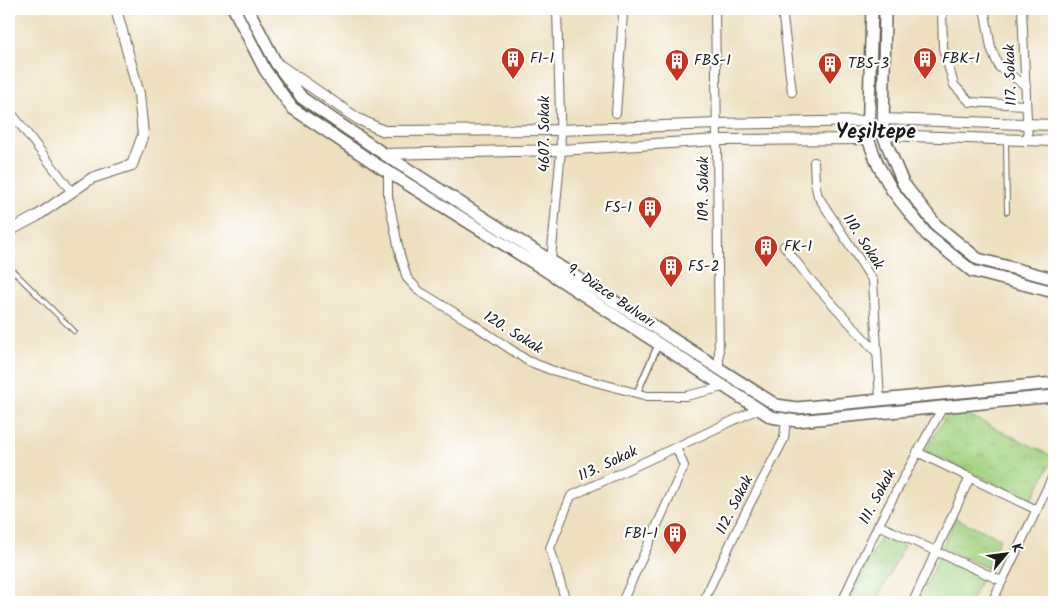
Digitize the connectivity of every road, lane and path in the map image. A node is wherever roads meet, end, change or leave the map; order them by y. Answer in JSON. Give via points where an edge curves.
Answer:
{"nodes":[{"id":1,"x":116,"y":9,"type":"edge"},
{"id":2,"x":234,"y":9,"type":"edge"},
{"id":3,"x":248,"y":9,"type":"edge"},
{"id":4,"x":557,"y":9,"type":"edge"},
{"id":5,"x":625,"y":9,"type":"edge"},
{"id":6,"x":715,"y":9,"type":"edge"},
{"id":7,"x":782,"y":9,"type":"edge"},
{"id":8,"x":872,"y":9,"type":"edge"},
{"id":9,"x":885,"y":9,"type":"edge"},
{"id":10,"x":942,"y":9,"type":"edge"},
{"id":11,"x":986,"y":9,"type":"edge"},
{"id":12,"x":1022,"y":9,"type":"edge"},
{"id":13,"x":276,"y":63,"type":"junction"},
{"id":14,"x":1026,"y":86,"type":"junction"},
{"id":15,"x":792,"y":92,"type":"dead end"},
{"id":16,"x":1026,"y":105,"type":"junction"},
{"id":17,"x":9,"y":110,"type":"edge"},
{"id":18,"x":616,"y":113,"type":"dead end"},
{"id":19,"x":883,"y":119,"type":"junction"},
{"id":20,"x":869,"y":121,"type":"junction"},
{"id":21,"x":717,"y":124,"type":"junction"},
{"id":22,"x":1027,"y":125,"type":"junction"},
{"id":23,"x":1054,"y":125,"type":"edge"},
{"id":24,"x":560,"y":130,"type":"junction"},
{"id":25,"x":883,"y":136,"type":"junction"},
{"id":26,"x":868,"y":139,"type":"junction"},
{"id":27,"x":718,"y":140,"type":"junction"},
{"id":28,"x":1006,"y":140,"type":"junction"},
{"id":29,"x":1028,"y":141,"type":"junction"},
{"id":30,"x":1054,"y":141,"type":"edge"},
{"id":31,"x":561,"y":150,"type":"junction"},
{"id":32,"x":384,"y":154,"type":"junction"},
{"id":33,"x":814,"y":162,"type":"dead end"},
{"id":34,"x":388,"y":172,"type":"junction"},
{"id":35,"x":72,"y":192,"type":"junction"},
{"id":36,"x":1007,"y":212,"type":"dead end"},
{"id":37,"x":9,"y":231,"type":"edge"},
{"id":38,"x":784,"y":246,"type":"dead end"},
{"id":39,"x":551,"y":260,"type":"junction"},
{"id":40,"x":9,"y":267,"type":"edge"},
{"id":41,"x":1054,"y":279,"type":"edge"},
{"id":42,"x":1054,"y":292,"type":"edge"},
{"id":43,"x":74,"y":331,"type":"dead end"},
{"id":44,"x":658,"y":345,"type":"junction"},
{"id":45,"x":878,"y":353,"type":"junction"},
{"id":46,"x":718,"y":368,"type":"junction"},
{"id":47,"x":1054,"y":383,"type":"edge"},
{"id":48,"x":723,"y":387,"type":"junction"},
{"id":49,"x":637,"y":393,"type":"junction"},
{"id":50,"x":1054,"y":396,"type":"edge"},
{"id":51,"x":880,"y":400,"type":"junction"},
{"id":52,"x":943,"y":407,"type":"junction"},
{"id":53,"x":758,"y":409,"type":"junction"},
{"id":54,"x":786,"y":420,"type":"junction"},
{"id":55,"x":676,"y":447,"type":"junction"},
{"id":56,"x":918,"y":452,"type":"junction"},
{"id":57,"x":1054,"y":474,"type":"edge"},
{"id":58,"x":970,"y":478,"type":"junction"},
{"id":59,"x":1037,"y":510,"type":"junction"},
{"id":60,"x":878,"y":525,"type":"junction"},
{"id":61,"x":936,"y":551,"type":"junction"},
{"id":62,"x":1002,"y":581,"type":"junction"},
{"id":63,"x":566,"y":602,"type":"edge"},
{"id":64,"x":622,"y":602,"type":"edge"},
{"id":65,"x":703,"y":602,"type":"edge"},
{"id":66,"x":842,"y":602,"type":"edge"},
{"id":67,"x":913,"y":602,"type":"edge"},
{"id":68,"x":992,"y":602,"type":"edge"}],
"edges":[{"from":1,"to":35,"type":"street","via":[[139,94],[143,135],[132,165],[92,178]]},
{"from":2,"to":34,"type":"main road","name":"9. Düzce Bulvarı","via":[[265,70],[292,108]]},
{"from":3,"to":13,"type":"main road","name":"9. Düzce Bulvarı"},
{"from":4,"to":24,"type":"street","name":"4607. Sokak"},
{"from":5,"to":18,"type":"street"},
{"from":6,"to":21,"type":"street","name":"109. Sokak"},
{"from":7,"to":15,"type":"street"},
{"from":8,"to":20,"type":"main road"},
{"from":9,"to":19,"type":"main road"},
{"from":10,"to":16,"type":"street","via":[[943,48],[954,85],[970,102]]},
{"from":11,"to":14,"type":"street","via":[[991,48],[999,67]]},
{"from":12,"to":14,"type":"street","name":"117. Sokak"},
{"from":13,"to":24,"type":"street","via":[[358,119],[384,131]]},
{"from":13,"to":32,"type":"main road","name":"9. Düzce Bulvarı","via":[[302,98]]},
{"from":14,"to":16,"type":"street","name":"117. Sokak"},
{"from":16,"to":22,"type":"street","name":"117. Sokak"},
{"from":17,"to":35,"type":"street"},
{"from":19,"to":22,"type":"street"},
{"from":19,"to":25,"type":"main road"},
{"from":20,"to":21,"type":"street"},
{"from":20,"to":26,"type":"main road"},
{"from":21,"to":24,"type":"street"},
{"from":21,"to":27,"type":"street","name":"109. Sokak"},
{"from":22,"to":23,"type":"street"},
{"from":22,"to":29,"type":"street","name":"117. Sokak"},
{"from":24,"to":31,"type":"street","name":"4607. Sokak"},
{"from":25,"to":28,"type":"street"},
{"from":25,"to":41,"type":"main road","via":[[904,183],[936,226],[978,259]]},
{"from":26,"to":27,"type":"street"},
{"from":26,"to":42,"type":"main road","via":[[892,190],[927,235],[972,271]]},
{"from":27,"to":31,"type":"street"},
{"from":27,"to":46,"type":"street","name":"109. Sokak"},
{"from":28,"to":29,"type":"street"},
{"from":28,"to":36,"type":"lane"},
{"from":29,"to":30,"type":"street"},
{"from":31,"to":32,"type":"street"},
{"from":31,"to":39,"type":"street","name":"4607. Sokak"},
{"from":32,"to":39,"type":"main road","name":"9. Düzce Bulvarı"},
{"from":33,"to":45,"type":"street","name":"110. Sokak","via":[[818,196],[873,281]]},
{"from":34,"to":44,"type":"main road","name":"9. Düzce Bulvarı"},
{"from":34,"to":49,"type":"street","name":"120. Sokak","via":[[388,196],[400,256],[407,278],[419,291],[528,361]]},
{"from":35,"to":37,"type":"street"},
{"from":38,"to":45,"type":"street"},
{"from":39,"to":46,"type":"main road","name":"9. Düzce Bulvarı"},
{"from":40,"to":43,"type":"lane"},
{"from":44,"to":48,"type":"main road","name":"9. Düzce Bulvarı"},
{"from":44,"to":49,"type":"street"},
{"from":45,"to":51,"type":"street","name":"110. Sokak"},
{"from":46,"to":51,"type":"main road","name":"9. Düzce Bulvarı","via":[[776,405],[797,408]]},
{"from":47,"to":51,"type":"main road","name":"9. Düzce Bulvarı"},
{"from":48,"to":49,"type":"street","name":"120. Sokak","via":[[686,396]]},
{"from":48,"to":53,"type":"main road","name":"9. Düzce Bulvarı"},
{"from":50,"to":52,"type":"main road","name":"9. Düzce Bulvarı"},
{"from":52,"to":54,"type":"main road","name":"9. Düzce Bulvarı"},
{"from":52,"to":56,"type":"street","name":"111. Sokak"},
{"from":53,"to":54,"type":"main road","name":"9. Düzce Bulvarı","via":[[771,417]]},
{"from":53,"to":55,"type":"street","name":"113. Sokak"},
{"from":54,"to":65,"type":"street","name":"112. Sokak","via":[[784,440]]},
{"from":55,"to":63,"type":"street","name":"113. Sokak","via":[[571,496],[550,548]]},
{"from":55,"to":64,"type":"street","via":[[684,466]]},
{"from":56,"to":58,"type":"street"},
{"from":56,"to":60,"type":"street","name":"111. Sokak"},
{"from":57,"to":59,"type":"street"},
{"from":58,"to":59,"type":"street"},
{"from":58,"to":61,"type":"street"},
{"from":59,"to":62,"type":"street"},
{"from":60,"to":61,"type":"street"},
{"from":60,"to":66,"type":"street","name":"111. Sokak"},
{"from":61,"to":62,"type":"street"},
{"from":61,"to":67,"type":"street"},
{"from":62,"to":68,"type":"street"}]}
